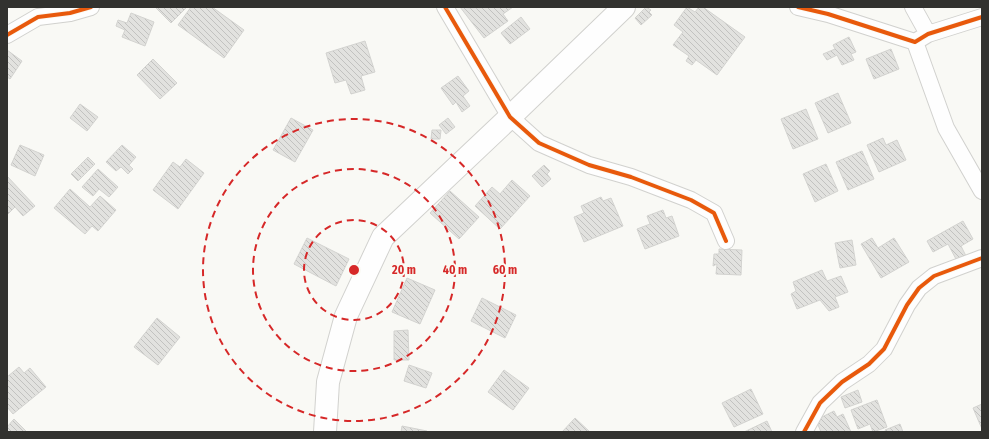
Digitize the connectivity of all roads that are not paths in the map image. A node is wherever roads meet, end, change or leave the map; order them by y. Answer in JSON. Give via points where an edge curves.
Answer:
{"nodes":[{"id":1,"x":91,"y":7,"type":"edge"},
{"id":2,"x":445,"y":7,"type":"edge"},
{"id":3,"x":624,"y":7,"type":"edge"},
{"id":4,"x":798,"y":7,"type":"edge"},
{"id":5,"x":913,"y":7,"type":"edge"},
{"id":6,"x":982,"y":17,"type":"edge"},
{"id":7,"x":7,"y":35,"type":"edge"},
{"id":8,"x":921,"y":38,"type":"junction"},
{"id":9,"x":510,"y":117,"type":"junction"},
{"id":10,"x":982,"y":192,"type":"edge"},
{"id":11,"x":726,"y":241,"type":"dead end"},
{"id":12,"x":982,"y":258,"type":"edge"},
{"id":13,"x":325,"y":432,"type":"edge"},
{"id":14,"x":804,"y":432,"type":"edge"}],
"edges":[{"from":1,"to":7,"type":"street","via":[[70,13],[38,17]]},
{"from":2,"to":9,"type":"street"},
{"from":3,"to":9,"type":"main road"},
{"from":4,"to":8,"type":"street"},
{"from":5,"to":8,"type":"street"},
{"from":6,"to":8,"type":"street"},
{"from":8,"to":10,"type":"street","via":[[946,128]]},
{"from":9,"to":11,"type":"street","via":[[539,143],[589,165],[631,177],[691,200],[714,213]]},
{"from":9,"to":13,"type":"main road","via":[[383,237],[346,316],[328,382]]},
{"from":12,"to":14,"type":"street","via":[[934,276],[919,288],[884,349],[820,403]]}]}
